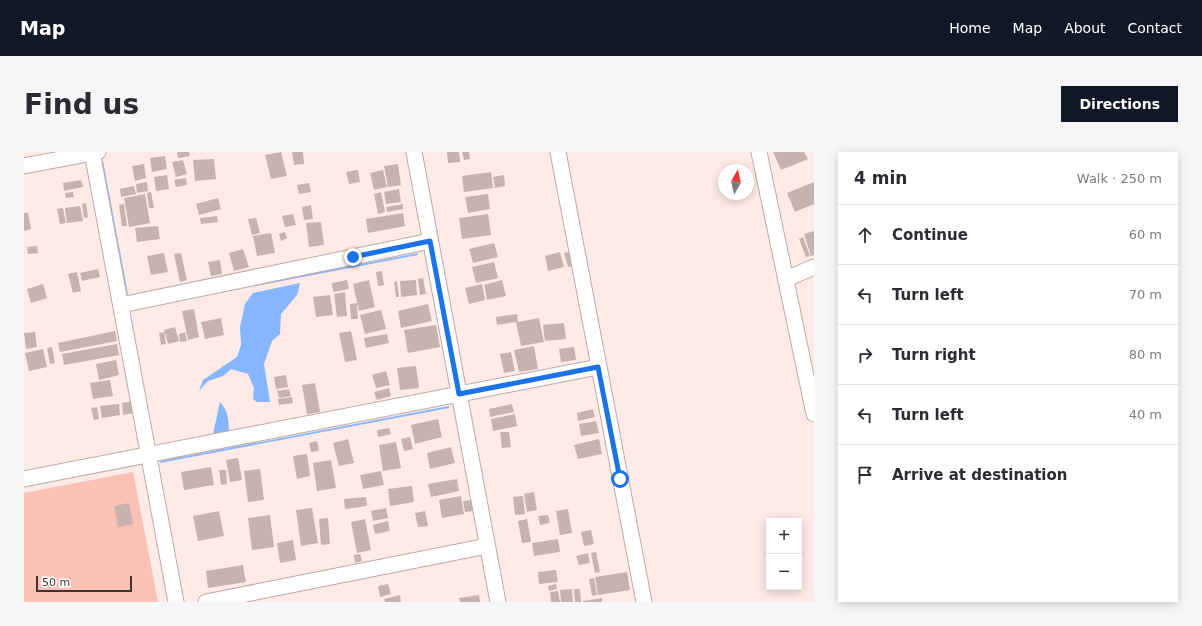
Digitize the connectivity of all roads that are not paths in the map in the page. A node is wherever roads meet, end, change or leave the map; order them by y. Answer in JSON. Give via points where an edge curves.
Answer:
{"nodes":[{"id":1,"x":94,"y":152,"type":"edge"},
{"id":2,"x":414,"y":152,"type":"edge"},
{"id":3,"x":558,"y":152,"type":"edge"},
{"id":4,"x":759,"y":152,"type":"edge"},
{"id":5,"x":24,"y":166,"type":"edge"},
{"id":6,"x":430,"y":241,"type":"junction"},
{"id":7,"x":814,"y":267,"type":"edge"},
{"id":8,"x":786,"y":279,"type":"junction"},
{"id":9,"x":121,"y":305,"type":"junction"},
{"id":10,"x":598,"y":367,"type":"junction"},
{"id":11,"x":459,"y":394,"type":"junction"},
{"id":12,"x":814,"y":414,"type":"edge"},
{"id":13,"x":149,"y":455,"type":"junction"},
{"id":14,"x":24,"y":479,"type":"edge"},
{"id":15,"x":487,"y":546,"type":"junction"},
{"id":16,"x":176,"y":602,"type":"edge"},
{"id":17,"x":206,"y":602,"type":"edge"},
{"id":18,"x":498,"y":602,"type":"edge"},
{"id":19,"x":644,"y":602,"type":"edge"}],
"edges":[{"from":1,"to":5,"type":"street"},
{"from":1,"to":9,"type":"street"},
{"from":2,"to":6,"type":"street"},
{"from":3,"to":10,"type":"street"},
{"from":4,"to":8,"type":"street"},
{"from":6,"to":9,"type":"street"},
{"from":6,"to":11,"type":"street"},
{"from":7,"to":8,"type":"street"},
{"from":8,"to":12,"type":"street"},
{"from":9,"to":13,"type":"street"},
{"from":10,"to":11,"type":"street"},
{"from":10,"to":19,"type":"street"},
{"from":11,"to":13,"type":"street"},
{"from":11,"to":15,"type":"street"},
{"from":13,"to":14,"type":"street"},
{"from":13,"to":16,"type":"street"},
{"from":15,"to":17,"type":"street"},
{"from":15,"to":18,"type":"street"}]}
